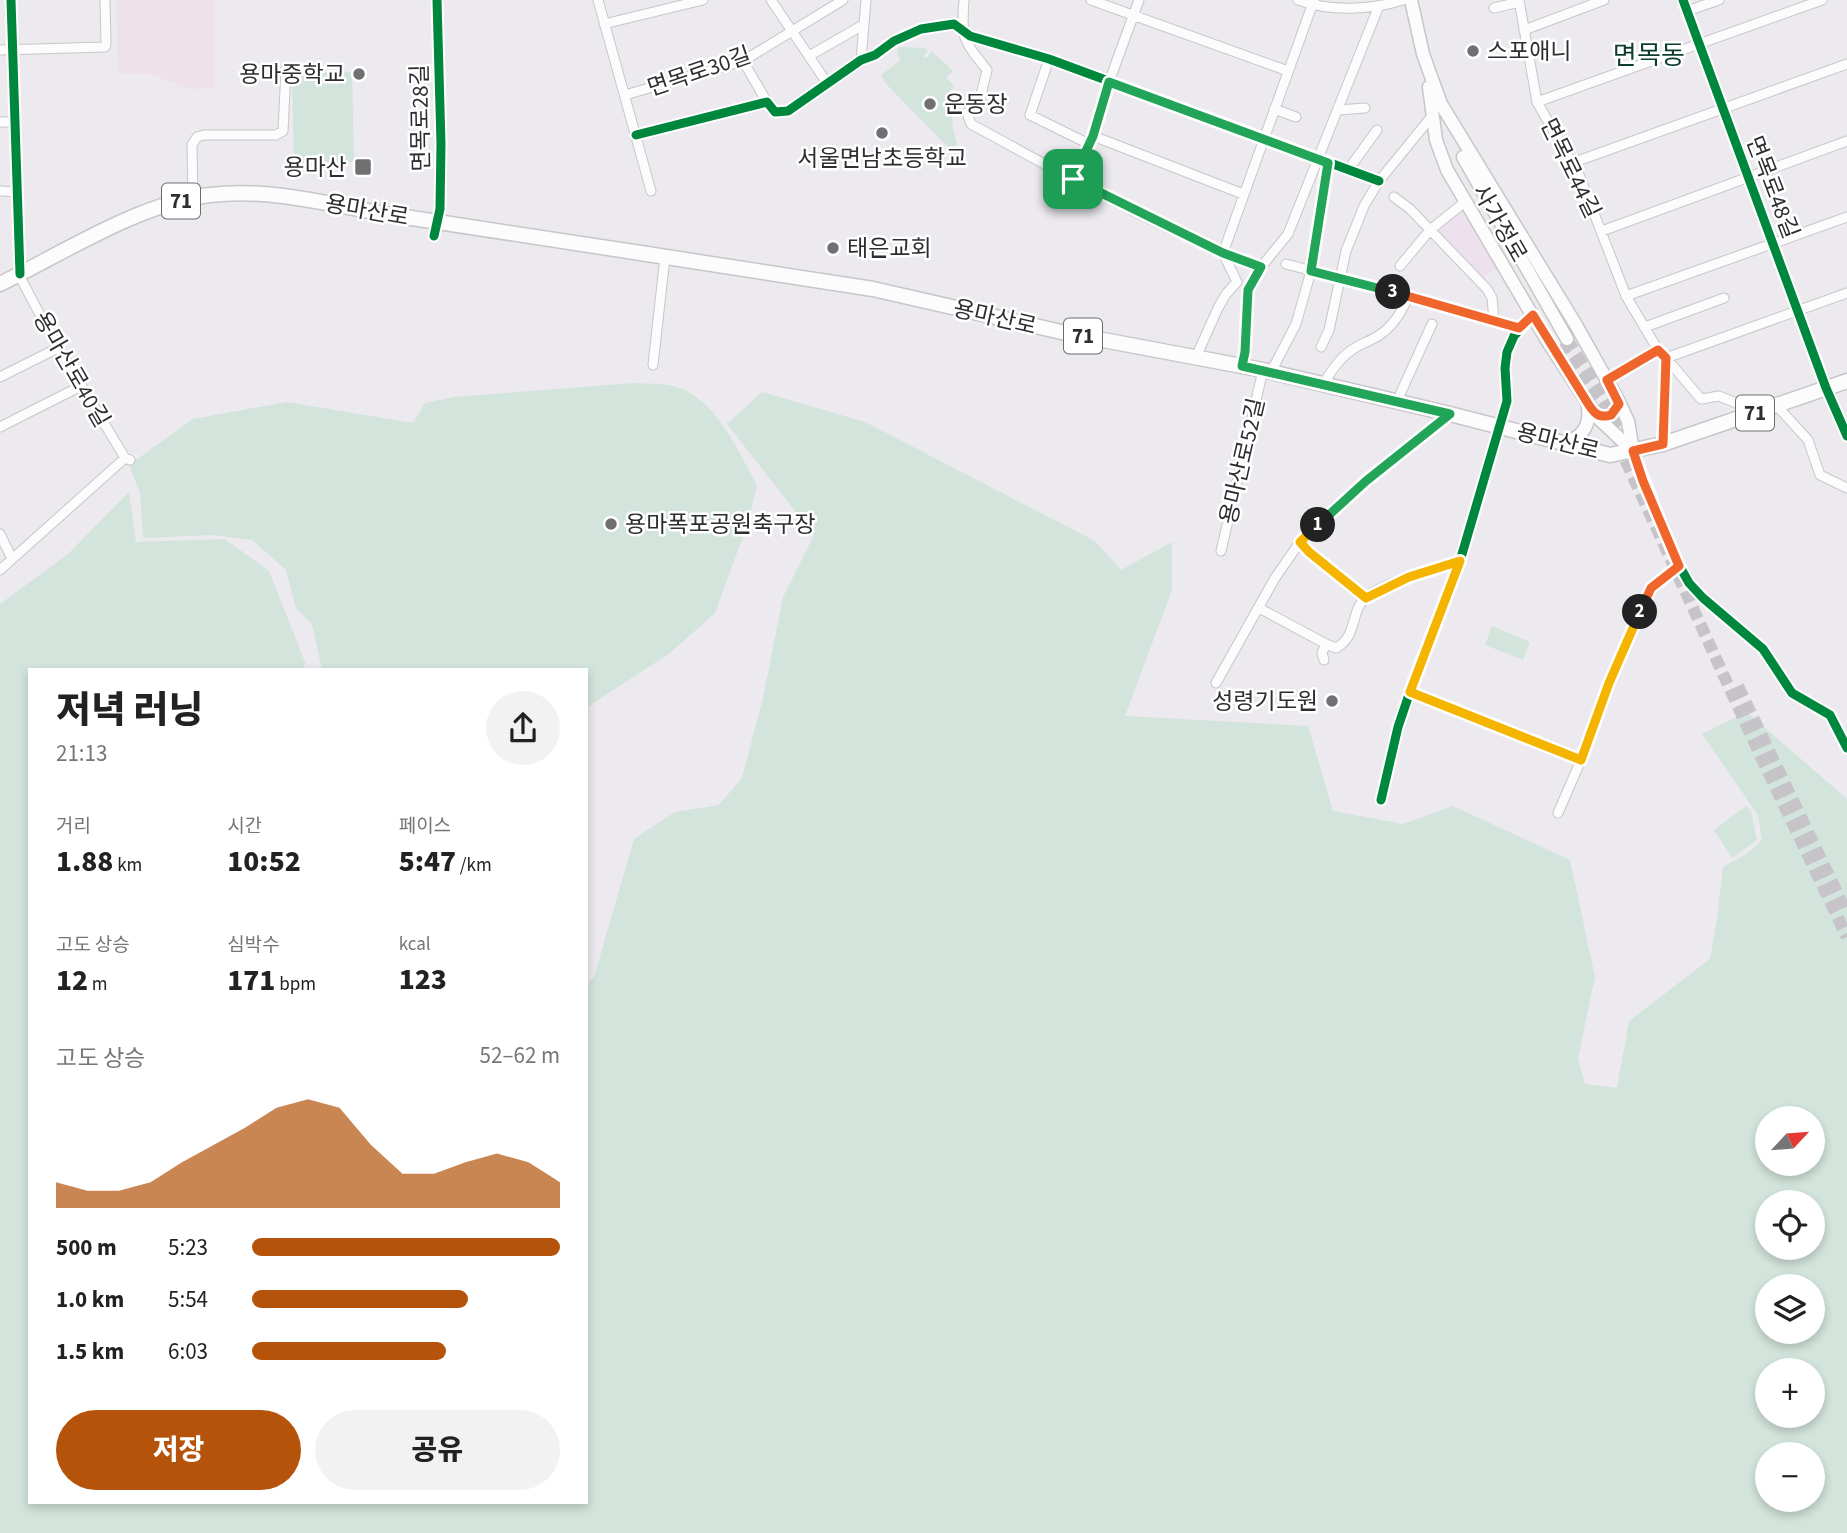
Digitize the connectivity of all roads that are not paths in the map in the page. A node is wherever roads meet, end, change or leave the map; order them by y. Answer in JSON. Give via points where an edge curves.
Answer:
{"nodes":[{"id":1,"x":11,"y":0,"type":"edge"},
{"id":2,"x":105,"y":0,"type":"edge"},
{"id":3,"x":437,"y":0,"type":"edge"},
{"id":4,"x":598,"y":0,"type":"edge"},
{"id":5,"x":703,"y":0,"type":"edge"},
{"id":6,"x":771,"y":0,"type":"edge"},
{"id":7,"x":843,"y":0,"type":"edge"},
{"id":8,"x":866,"y":0,"type":"edge"},
{"id":9,"x":964,"y":0,"type":"edge"},
{"id":10,"x":1091,"y":0,"type":"edge"},
{"id":11,"x":1139,"y":0,"type":"edge"},
{"id":12,"x":1298,"y":0,"type":"edge"},
{"id":13,"x":1403,"y":0,"type":"edge"},
{"id":14,"x":1411,"y":0,"type":"edge"},
{"id":15,"x":1604,"y":0,"type":"edge"},
{"id":16,"x":1683,"y":0,"type":"edge"},
{"id":17,"x":1719,"y":0,"type":"edge"},
{"id":18,"x":1519,"y":1,"type":"edge"},
{"id":19,"x":1815,"y":1,"type":"edge"},
{"id":20,"x":1314,"y":3,"type":"edge"},
{"id":21,"x":1577,"y":5,"type":"edge"},
{"id":22,"x":1378,"y":8,"type":"junction"},
{"id":23,"x":1494,"y":8,"type":"dead end"},
{"id":24,"x":1687,"y":11,"type":"junction"},
{"id":25,"x":1133,"y":16,"type":"junction"},
{"id":26,"x":604,"y":24,"type":"junction"},
{"id":27,"x":863,"y":25,"type":"junction"},
{"id":28,"x":962,"y":28,"type":"junction"},
{"id":29,"x":792,"y":30,"type":"junction"},
{"id":30,"x":1524,"y":30,"type":"junction"},
{"id":31,"x":1698,"y":44,"type":"junction"},
{"id":32,"x":0,"y":50,"type":"edge"},
{"id":33,"x":13,"y":50,"type":"junction"},
{"id":34,"x":809,"y":56,"type":"junction"},
{"id":35,"x":1049,"y":59,"type":"junction"},
{"id":36,"x":861,"y":60,"type":"junction"},
{"id":37,"x":743,"y":61,"type":"junction"},
{"id":38,"x":1426,"y":63,"type":"junction"},
{"id":39,"x":1847,"y":64,"type":"edge"},
{"id":40,"x":286,"y":68,"type":"dead end"},
{"id":41,"x":1288,"y":71,"type":"junction"},
{"id":42,"x":1109,"y":82,"type":"junction"},
{"id":43,"x":827,"y":83,"type":"junction"},
{"id":44,"x":625,"y":95,"type":"junction"},
{"id":45,"x":767,"y":102,"type":"junction"},
{"id":46,"x":1537,"y":102,"type":"junction"},
{"id":47,"x":1441,"y":104,"type":"junction"},
{"id":48,"x":1365,"y":108,"type":"dead end"},
{"id":49,"x":1274,"y":109,"type":"junction"},
{"id":50,"x":1722,"y":109,"type":"junction"},
{"id":51,"x":1338,"y":110,"type":"junction"},
{"id":52,"x":1296,"y":117,"type":"dead end"},
{"id":53,"x":1434,"y":120,"type":"junction"},
{"id":54,"x":0,"y":122,"type":"edge"},
{"id":55,"x":15,"y":122,"type":"junction"},
{"id":56,"x":1377,"y":130,"type":"dead end"},
{"id":57,"x":636,"y":135,"type":"junction"},
{"id":58,"x":1264,"y":137,"type":"junction"},
{"id":59,"x":1091,"y":140,"type":"junction"},
{"id":60,"x":1847,"y":141,"type":"edge"},
{"id":61,"x":1318,"y":159,"type":"junction"},
{"id":62,"x":1328,"y":163,"type":"junction"},
{"id":63,"x":1572,"y":163,"type":"junction"},
{"id":64,"x":1348,"y":170,"type":"junction"},
{"id":65,"x":1750,"y":177,"type":"junction"},
{"id":66,"x":1073,"y":179,"type":"junction"},
{"id":67,"x":1379,"y":181,"type":"junction"},
{"id":68,"x":0,"y":191,"type":"edge"},
{"id":69,"x":651,"y":191,"type":"dead end"},
{"id":70,"x":18,"y":192,"type":"junction"},
{"id":71,"x":1244,"y":194,"type":"junction"},
{"id":72,"x":1394,"y":197,"type":"dead end"},
{"id":73,"x":192,"y":198,"type":"junction"},
{"id":74,"x":1466,"y":201,"type":"junction"},
{"id":75,"x":1847,"y":217,"type":"edge"},
{"id":76,"x":1430,"y":230,"type":"junction"},
{"id":77,"x":1602,"y":232,"type":"junction"},
{"id":78,"x":434,"y":236,"type":"dead end"},
{"id":79,"x":1773,"y":243,"type":"junction"},
{"id":80,"x":1223,"y":253,"type":"junction"},
{"id":81,"x":665,"y":257,"type":"junction"},
{"id":82,"x":1286,"y":264,"type":"dead end"},
{"id":83,"x":1400,"y":266,"type":"dead end"},
{"id":84,"x":1261,"y":267,"type":"junction"},
{"id":85,"x":1311,"y":271,"type":"junction"},
{"id":86,"x":20,"y":274,"type":"junction"},
{"id":87,"x":1342,"y":280,"type":"junction"},
{"id":88,"x":0,"y":284,"type":"edge"},
{"id":89,"x":1847,"y":292,"type":"edge"},
{"id":90,"x":1409,"y":296,"type":"junction"},
{"id":91,"x":1626,"y":296,"type":"junction"},
{"id":92,"x":1724,"y":298,"type":"dead end"},
{"id":93,"x":1798,"y":310,"type":"junction"},
{"id":94,"x":1533,"y":315,"type":"junction"},
{"id":95,"x":1494,"y":320,"type":"junction"},
{"id":96,"x":1432,"y":324,"type":"dead end"},
{"id":97,"x":1645,"y":327,"type":"junction"},
{"id":98,"x":1519,"y":328,"type":"junction"},
{"id":99,"x":1321,"y":347,"type":"dead end"},
{"id":100,"x":58,"y":348,"type":"junction"},
{"id":101,"x":1658,"y":350,"type":"junction"},
{"id":102,"x":1196,"y":357,"type":"junction"},
{"id":103,"x":1666,"y":358,"type":"junction"},
{"id":104,"x":653,"y":365,"type":"dead end"},
{"id":105,"x":1242,"y":366,"type":"junction"},
{"id":106,"x":1267,"y":371,"type":"junction"},
{"id":107,"x":0,"y":377,"type":"edge"},
{"id":108,"x":1607,"y":380,"type":"junction"},
{"id":109,"x":1847,"y":381,"type":"edge"},
{"id":110,"x":1324,"y":383,"type":"junction"},
{"id":111,"x":81,"y":386,"type":"junction"},
{"id":112,"x":1826,"y":388,"type":"junction"},
{"id":113,"x":1618,"y":400,"type":"junction"},
{"id":114,"x":1397,"y":401,"type":"junction"},
{"id":115,"x":1777,"y":406,"type":"junction"},
{"id":116,"x":1591,"y":408,"type":"junction"},
{"id":117,"x":1758,"y":412,"type":"junction"},
{"id":118,"x":1450,"y":414,"type":"junction"},
{"id":119,"x":1499,"y":426,"type":"junction"},
{"id":120,"x":0,"y":427,"type":"edge"},
{"id":121,"x":1847,"y":436,"type":"edge"},
{"id":122,"x":1561,"y":442,"type":"junction"},
{"id":123,"x":1663,"y":444,"type":"junction"},
{"id":124,"x":1633,"y":451,"type":"junction"},
{"id":125,"x":1847,"y":488,"type":"edge"},
{"id":126,"x":0,"y":534,"type":"edge"},
{"id":127,"x":1300,"y":542,"type":"junction"},
{"id":128,"x":1221,"y":551,"type":"dead end"},
{"id":129,"x":12,"y":559,"type":"junction"},
{"id":130,"x":1460,"y":561,"type":"junction"},
{"id":131,"x":1679,"y":566,"type":"junction"},
{"id":132,"x":0,"y":570,"type":"edge"},
{"id":133,"x":1366,"y":598,"type":"junction"},
{"id":134,"x":1259,"y":608,"type":"junction"},
{"id":135,"x":1326,"y":644,"type":"junction"},
{"id":136,"x":1324,"y":660,"type":"dead end"},
{"id":137,"x":1216,"y":684,"type":"dead end"},
{"id":138,"x":1410,"y":692,"type":"junction"},
{"id":139,"x":1847,"y":748,"type":"edge"},
{"id":140,"x":1581,"y":760,"type":"junction"},
{"id":141,"x":1381,"y":800,"type":"dead end"},
{"id":142,"x":1558,"y":813,"type":"dead end"}],
"edges":[{"from":1,"to":33,"type":"street"},
{"from":2,"to":33,"type":"street","via":[[106,46]]},
{"from":3,"to":78,"type":"street","name":"면목로28길","via":[[441,144],[440,209]]},
{"from":4,"to":26,"type":"street","name":"면목로30길"},
{"from":5,"to":26,"type":"street"},
{"from":6,"to":29,"type":"street"},
{"from":7,"to":29,"type":"street","name":"면목로30길"},
{"from":8,"to":27,"type":"street"},
{"from":9,"to":28,"type":"street"},
{"from":10,"to":25,"type":"street"},
{"from":11,"to":25,"type":"street"},
{"from":12,"to":20,"type":"street"},
{"from":13,"to":22,"type":"street"},
{"from":14,"to":38,"type":"main road"},
{"from":15,"to":21,"type":"street"},
{"from":16,"to":24,"type":"street","name":"면목로48길"},
{"from":17,"to":24,"type":"street"},
{"from":18,"to":23,"type":"street","name":"면목로44길"},
{"from":18,"to":30,"type":"street","name":"면목로44길"},
{"from":19,"to":31,"type":"street"},
{"from":20,"to":22,"type":"street"},
{"from":20,"to":41,"type":"street"},
{"from":21,"to":30,"type":"street"},
{"from":22,"to":51,"type":"street"},
{"from":24,"to":31,"type":"street","name":"면목로48길"},
{"from":25,"to":41,"type":"street"},
{"from":25,"to":42,"type":"street"},
{"from":26,"to":44,"type":"street","name":"면목로30길"},
{"from":27,"to":34,"type":"street"},
{"from":27,"to":36,"type":"street"},
{"from":28,"to":35,"type":"street","via":[[972,37]]},
{"from":28,"to":36,"type":"street","via":[[951,23],[928,27]]},
{"from":28,"to":66,"type":"street","via":[[966,44],[987,70],[979,99],[967,113],[971,124]]},
{"from":29,"to":34,"type":"street"},
{"from":29,"to":37,"type":"street","name":"면목로30길"},
{"from":30,"to":46,"type":"street","name":"면목로44길"},
{"from":31,"to":46,"type":"street"},
{"from":31,"to":50,"type":"street","name":"면목로48길"},
{"from":32,"to":33,"type":"street"},
{"from":33,"to":55,"type":"street"},
{"from":34,"to":43,"type":"street"},
{"from":35,"to":42,"type":"street"},
{"from":35,"to":59,"type":"street","via":[[1030,115]]},
{"from":36,"to":43,"type":"street"},
{"from":37,"to":44,"type":"street","name":"면목로30길"},
{"from":37,"to":45,"type":"street"},
{"from":38,"to":47,"type":"main road"},
{"from":38,"to":53,"type":"main road"},
{"from":39,"to":50,"type":"street"},
{"from":40,"to":73,"type":"street","via":[[283,131],[276,135],[197,137],[192,145]]},
{"from":41,"to":49,"type":"street"},
{"from":42,"to":58,"type":"street"},
{"from":42,"to":59,"type":"street"},
{"from":43,"to":45,"type":"street","via":[[788,111],[775,112]]},
{"from":44,"to":57,"type":"street","name":"면목로30길"},
{"from":45,"to":57,"type":"street"},
{"from":46,"to":63,"type":"street","name":"면목로44길"},
{"from":47,"to":53,"type":"main road","name":"사가정로","via":[[1458,148],[1563,342],[1471,198]]},
{"from":47,"to":108,"type":"main road"},
{"from":48,"to":51,"type":"street"},
{"from":49,"to":52,"type":"street"},
{"from":49,"to":58,"type":"street"},
{"from":50,"to":63,"type":"street"},
{"from":50,"to":65,"type":"street","name":"면목로48길"},
{"from":51,"to":61,"type":"street"},
{"from":53,"to":67,"type":"street"},
{"from":53,"to":74,"type":"main road","via":[[1441,156]]},
{"from":54,"to":55,"type":"street"},
{"from":55,"to":70,"type":"street"},
{"from":56,"to":64,"type":"street"},
{"from":57,"to":69,"type":"street","name":"면목로30길"},
{"from":58,"to":61,"type":"street"},
{"from":58,"to":71,"type":"street"},
{"from":59,"to":66,"type":"street"},
{"from":59,"to":71,"type":"street"},
{"from":60,"to":65,"type":"street"},
{"from":61,"to":62,"type":"street"},
{"from":61,"to":84,"type":"street","via":[[1288,234]]},
{"from":62,"to":64,"type":"street"},
{"from":62,"to":85,"type":"street","name":"용마산로52길"},
{"from":63,"to":77,"type":"street","name":"면목로44길"},
{"from":64,"to":67,"type":"street"},
{"from":65,"to":77,"type":"street"},
{"from":65,"to":79,"type":"street","name":"면목로48길"},
{"from":66,"to":80,"type":"street"},
{"from":67,"to":87,"type":"street","via":[[1346,251]]},
{"from":68,"to":70,"type":"street"},
{"from":70,"to":86,"type":"street"},
{"from":71,"to":80,"type":"street"},
{"from":72,"to":76,"type":"street"},
{"from":73,"to":81,"type":"main road","name":"용마산로","number":"71","bridge":true,"via":[[279,196]]},
{"from":73,"to":86,"type":"main road","name":"용마산로","number":"71","via":[[123,222]]},
{"from":74,"to":76,"type":"street"},
{"from":74,"to":94,"type":"main road"},
{"from":75,"to":79,"type":"street"},
{"from":76,"to":83,"type":"street"},
{"from":76,"to":95,"type":"street","via":[[1490,293]]},
{"from":77,"to":91,"type":"street","name":"면목로44길"},
{"from":79,"to":91,"type":"street"},
{"from":79,"to":93,"type":"street","name":"면목로48길"},
{"from":80,"to":84,"type":"street"},
{"from":80,"to":102,"type":"street","via":[[1237,282],[1222,301]]},
{"from":81,"to":102,"type":"main road","name":"용마산로","number":"71","via":[[873,289]]},
{"from":81,"to":104,"type":"street"},
{"from":82,"to":85,"type":"street"},
{"from":84,"to":105,"type":"street","via":[[1248,290]]},
{"from":85,"to":87,"type":"street"},
{"from":85,"to":106,"type":"street","name":"용마산로52길","via":[[1296,324]]},
{"from":86,"to":88,"type":"main road","name":"용마산로","number":"71"},
{"from":86,"to":100,"type":"street","name":"용마산로40길"},
{"from":87,"to":90,"type":"street"},
{"from":87,"to":99,"type":"street"},
{"from":89,"to":93,"type":"street"},
{"from":90,"to":95,"type":"street"},
{"from":90,"to":110,"type":"street","via":[[1391,326],[1343,357]]},
{"from":91,"to":97,"type":"street","name":"면목로44길"},
{"from":92,"to":97,"type":"street"},
{"from":93,"to":103,"type":"street"},
{"from":93,"to":112,"type":"street","name":"면목로48길"},
{"from":94,"to":98,"type":"street"},
{"from":94,"to":116,"type":"main road"},
{"from":95,"to":98,"type":"street"},
{"from":96,"to":114,"type":"street"},
{"from":97,"to":101,"type":"street","name":"면목로44길"},
{"from":98,"to":119,"type":"street","via":[[1507,352],[1507,401]]},
{"from":100,"to":107,"type":"street"},
{"from":100,"to":111,"type":"street","name":"용마산로40길"},
{"from":101,"to":103,"type":"street","name":"면목로44길"},
{"from":101,"to":108,"type":"street"},
{"from":102,"to":105,"type":"main road","name":"용마산로","number":"71"},
{"from":103,"to":117,"type":"street","via":[[1701,399],[1719,396]]},
{"from":103,"to":123,"type":"street"},
{"from":105,"to":106,"type":"main road","name":"용마산로","number":"71"},
{"from":106,"to":110,"type":"main road","name":"용마산로","number":"71"},
{"from":106,"to":128,"type":"street","name":"용마산로52길"},
{"from":108,"to":113,"type":"main road"},
{"from":109,"to":112,"type":"main road","name":"용마산로","number":"71"},
{"from":110,"to":114,"type":"main road","name":"용마산로","number":"71"},
{"from":111,"to":120,"type":"street"},
{"from":111,"to":129,"type":"street","name":"용마산로40길","via":[[128,459]]},
{"from":112,"to":115,"type":"main road","name":"용마산로","number":"71"},
{"from":112,"to":121,"type":"street","name":"면목로48길"},
{"from":113,"to":116,"type":"main road","via":[[1611,415],[1601,416]]},
{"from":113,"to":124,"type":"main road","via":[[1628,421]]},
{"from":114,"to":118,"type":"main road","name":"용마산로","number":"71"},
{"from":115,"to":117,"type":"main road","name":"용마산로","number":"71"},
{"from":115,"to":125,"type":"street","via":[[1808,440],[1820,475]]},
{"from":116,"to":122,"type":"main road","via":[[1583,432],[1574,440]]},
{"from":116,"to":124,"type":"main road"},
{"from":117,"to":123,"type":"main road","name":"용마산로","number":"71"},
{"from":118,"to":119,"type":"main road","name":"용마산로","number":"71"},
{"from":118,"to":127,"type":"street","via":[[1366,481]]},
{"from":119,"to":122,"type":"main road","name":"용마산로","number":"71"},
{"from":119,"to":130,"type":"street"},
{"from":122,"to":124,"type":"main road","name":"용마산로","number":"71","via":[[1610,455]]},
{"from":123,"to":124,"type":"main road","name":"용마산로","number":"71"},
{"from":124,"to":131,"type":"street"},
{"from":126,"to":129,"type":"street"},
{"from":127,"to":133,"type":"street"},
{"from":127,"to":134,"type":"street"},
{"from":129,"to":132,"type":"street"},
{"from":130,"to":133,"type":"street","via":[[1409,577]]},
{"from":130,"to":138,"type":"street"},
{"from":131,"to":139,"type":"street","via":[[1703,598],[1763,649],[1792,693],[1831,716]]},
{"from":131,"to":140,"type":"street","via":[[1649,592]]},
{"from":133,"to":135,"type":"street","via":[[1346,641],[1336,648]]},
{"from":134,"to":135,"type":"street"},
{"from":134,"to":137,"type":"street"},
{"from":135,"to":136,"type":"street"},
{"from":138,"to":140,"type":"street"},
{"from":138,"to":141,"type":"street"},
{"from":140,"to":142,"type":"street"}]}
